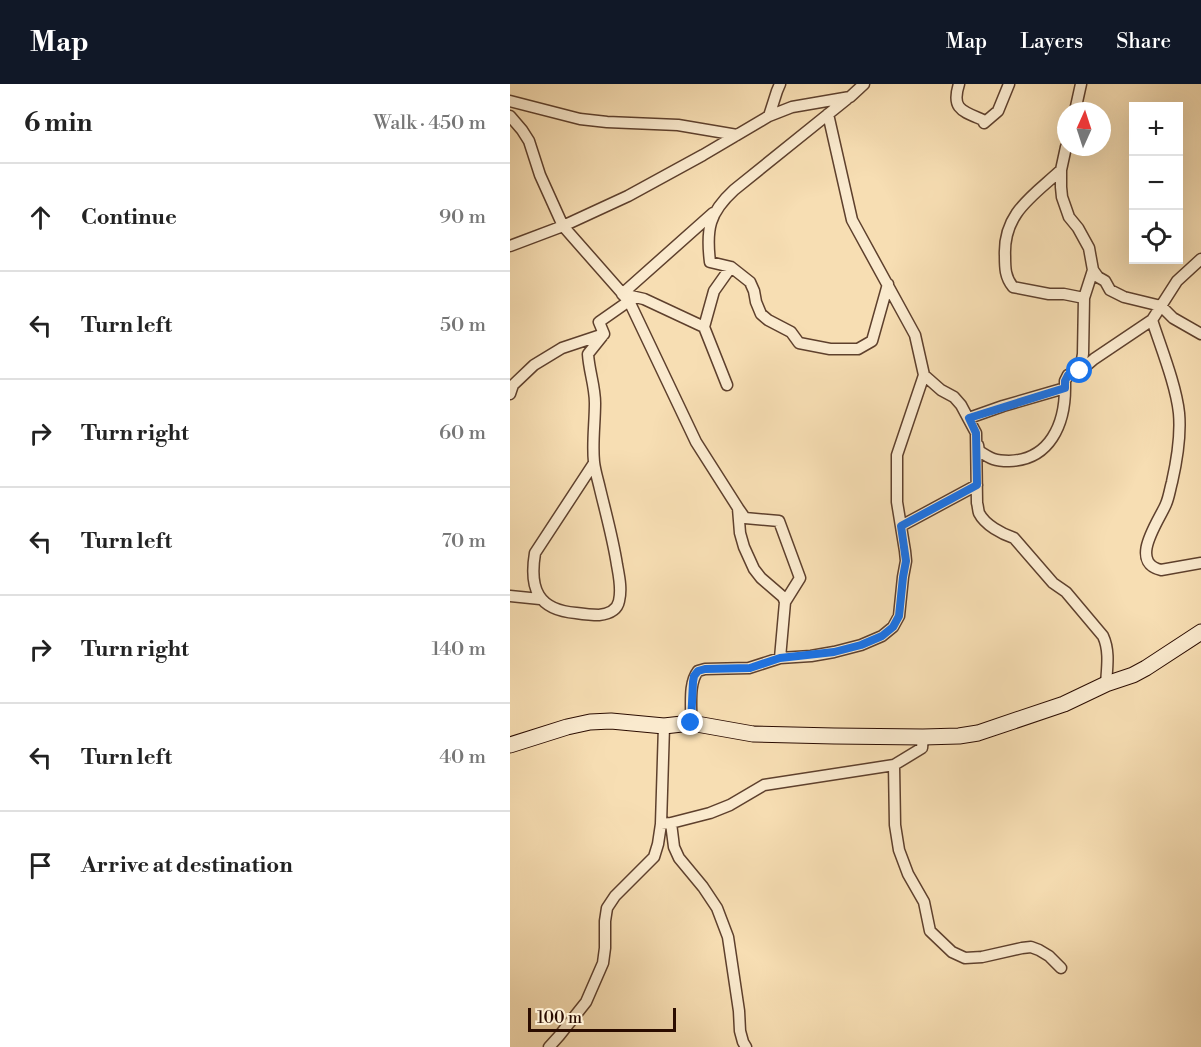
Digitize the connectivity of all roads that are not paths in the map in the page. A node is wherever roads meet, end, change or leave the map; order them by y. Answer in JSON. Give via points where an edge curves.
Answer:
{"nodes":[{"id":1,"x":780,"y":84,"type":"edge"},
{"id":2,"x":864,"y":84,"type":"edge"},
{"id":3,"x":959,"y":84,"type":"edge"},
{"id":4,"x":1009,"y":84,"type":"edge"},
{"id":5,"x":1081,"y":84,"type":"edge"},
{"id":6,"x":850,"y":97,"type":"junction"},
{"id":7,"x":510,"y":101,"type":"edge"},
{"id":8,"x":1077,"y":102,"type":"edge"},
{"id":9,"x":828,"y":114,"type":"junction"},
{"id":10,"x":510,"y":116,"type":"edge"},
{"id":11,"x":769,"y":116,"type":"junction"},
{"id":12,"x":737,"y":135,"type":"junction"},
{"id":13,"x":1064,"y":156,"type":"edge"},
{"id":14,"x":1061,"y":170,"type":"junction"},
{"id":15,"x":715,"y":211,"type":"junction"},
{"id":16,"x":563,"y":226,"type":"junction"},
{"id":17,"x":510,"y":246,"type":"edge"},
{"id":18,"x":1201,"y":259,"type":"edge"},
{"id":19,"x":731,"y":267,"type":"junction"},
{"id":20,"x":1093,"y":270,"type":"junction"},
{"id":21,"x":888,"y":284,"type":"junction"},
{"id":22,"x":626,"y":298,"type":"junction"},
{"id":23,"x":1084,"y":298,"type":"junction"},
{"id":24,"x":1161,"y":306,"type":"junction"},
{"id":25,"x":1152,"y":320,"type":"junction"},
{"id":26,"x":704,"y":327,"type":"junction"},
{"id":27,"x":604,"y":334,"type":"junction"},
{"id":28,"x":1201,"y":334,"type":"edge"},
{"id":29,"x":1080,"y":371,"type":"junction"},
{"id":30,"x":924,"y":375,"type":"junction"},
{"id":31,"x":727,"y":385,"type":"dead end"},
{"id":32,"x":511,"y":387,"type":"edge"},
{"id":33,"x":1065,"y":388,"type":"junction"},
{"id":34,"x":969,"y":418,"type":"junction"},
{"id":35,"x":976,"y":433,"type":"junction"},
{"id":36,"x":594,"y":463,"type":"junction"},
{"id":37,"x":977,"y":485,"type":"junction"},
{"id":38,"x":738,"y":508,"type":"junction"},
{"id":39,"x":901,"y":526,"type":"junction"},
{"id":40,"x":1201,"y":563,"type":"edge"},
{"id":41,"x":510,"y":596,"type":"edge"},
{"id":42,"x":540,"y":599,"type":"junction"},
{"id":43,"x":785,"y":602,"type":"junction"},
{"id":44,"x":1201,"y":632,"type":"edge"},
{"id":45,"x":780,"y":658,"type":"junction"},
{"id":46,"x":1106,"y":684,"type":"junction"},
{"id":47,"x":691,"y":723,"type":"junction"},
{"id":48,"x":664,"y":726,"type":"junction"},
{"id":49,"x":923,"y":737,"type":"junction"},
{"id":50,"x":510,"y":745,"type":"edge"},
{"id":51,"x":894,"y":765,"type":"junction"},
{"id":52,"x":666,"y":824,"type":"junction"},
{"id":53,"x":1061,"y":968,"type":"dead end"},
{"id":54,"x":549,"y":1047,"type":"edge"},
{"id":55,"x":746,"y":1047,"type":"edge"}],
"edges":[{"from":1,"to":11,"type":"street"},
{"from":2,"to":6,"type":"street"},
{"from":3,"to":4,"type":"street","via":[[956,103],[962,111],[984,123],[998,111]]},
{"from":5,"to":8,"type":"street"},
{"from":6,"to":9,"type":"street"},
{"from":6,"to":11,"type":"street","via":[[792,107]]},
{"from":7,"to":12,"type":"street","via":[[580,119],[678,125]]},
{"from":9,"to":15,"type":"street","via":[[734,190]]},
{"from":9,"to":21,"type":"street","via":[[852,220]]},
{"from":10,"to":16,"type":"street","via":[[529,141]]},
{"from":11,"to":12,"type":"street"},
{"from":12,"to":16,"type":"street","via":[[628,196]]},
{"from":13,"to":14,"type":"street"},
{"from":14,"to":20,"type":"street","via":[[1062,197],[1069,217],[1089,248]]},
{"from":14,"to":23,"type":"street","via":[[1026,200],[1009,224],[1004,248],[1005,276],[1013,287]]},
{"from":15,"to":19,"type":"street","via":[[708,235],[710,262]]},
{"from":15,"to":22,"type":"street"},
{"from":16,"to":17,"type":"street"},
{"from":16,"to":22,"type":"street"},
{"from":18,"to":24,"type":"street","via":[[1177,281]]},
{"from":19,"to":21,"type":"street","via":[[750,282],[761,314],[768,320],[791,332],[799,343],[830,349],[858,349],[872,341]]},
{"from":19,"to":26,"type":"street","via":[[714,291]]},
{"from":20,"to":23,"type":"street"},
{"from":20,"to":24,"type":"street","via":[[1110,290]]},
{"from":21,"to":30,"type":"street","via":[[915,334]]},
{"from":22,"to":26,"type":"street","via":[[644,299]]},
{"from":22,"to":27,"type":"street","via":[[599,322]]},
{"from":22,"to":38,"type":"street","via":[[696,442]]},
{"from":23,"to":29,"type":"street"},
{"from":24,"to":25,"type":"street"},
{"from":24,"to":28,"type":"street"},
{"from":25,"to":29,"type":"street"},
{"from":25,"to":40,"type":"street","via":[[1177,400],[1180,423],[1176,466],[1167,502],[1145,552],[1155,569]]},
{"from":26,"to":31,"type":"street"},
{"from":27,"to":32,"type":"street","via":[[562,348],[534,365]]},
{"from":27,"to":36,"type":"street","via":[[588,354],[594,390]]},
{"from":29,"to":33,"type":"street","via":[[1068,375]]},
{"from":30,"to":34,"type":"street","via":[[954,397]]},
{"from":30,"to":39,"type":"street","via":[[897,455]]},
{"from":33,"to":34,"type":"street"},
{"from":33,"to":35,"type":"street","via":[[1065,406],[1055,435],[1035,455],[996,461],[980,451]]},
{"from":34,"to":35,"type":"street"},
{"from":35,"to":37,"type":"street"},
{"from":36,"to":42,"type":"street","via":[[535,553],[532,569]]},
{"from":36,"to":42,"type":"street","via":[[620,578],[619,602],[607,614],[594,615],[565,612]]},
{"from":37,"to":39,"type":"street"},
{"from":37,"to":46,"type":"street","via":[[979,513],[1014,538],[1104,636]]},
{"from":38,"to":43,"type":"street","via":[[740,533],[754,569]]},
{"from":38,"to":43,"type":"street","via":[[745,518],[779,521],[800,578]]},
{"from":39,"to":45,"type":"street","via":[[906,561],[899,616],[893,627],[861,645]]},
{"from":41,"to":42,"type":"street"},
{"from":43,"to":45,"type":"street"},
{"from":44,"to":46,"type":"street","via":[[1146,668]]},
{"from":45,"to":47,"type":"street","via":[[750,668],[698,671],[693,682]]},
{"from":46,"to":49,"type":"street","via":[[1064,704],[978,733]]},
{"from":47,"to":48,"type":"street"},
{"from":47,"to":49,"type":"street","via":[[753,734]]},
{"from":48,"to":50,"type":"street","via":[[590,722]]},
{"from":48,"to":52,"type":"street"},
{"from":49,"to":51,"type":"street","via":[[922,748]]},
{"from":51,"to":52,"type":"street","via":[[764,785],[710,813]]},
{"from":51,"to":53,"type":"street","via":[[899,850],[924,902],[930,931],[964,958],[1031,947]]},
{"from":52,"to":54,"type":"street","via":[[654,857],[607,908],[603,963],[586,1002]]},
{"from":52,"to":55,"type":"street","via":[[679,858],[717,908],[728,937],[740,1031]]}]}
